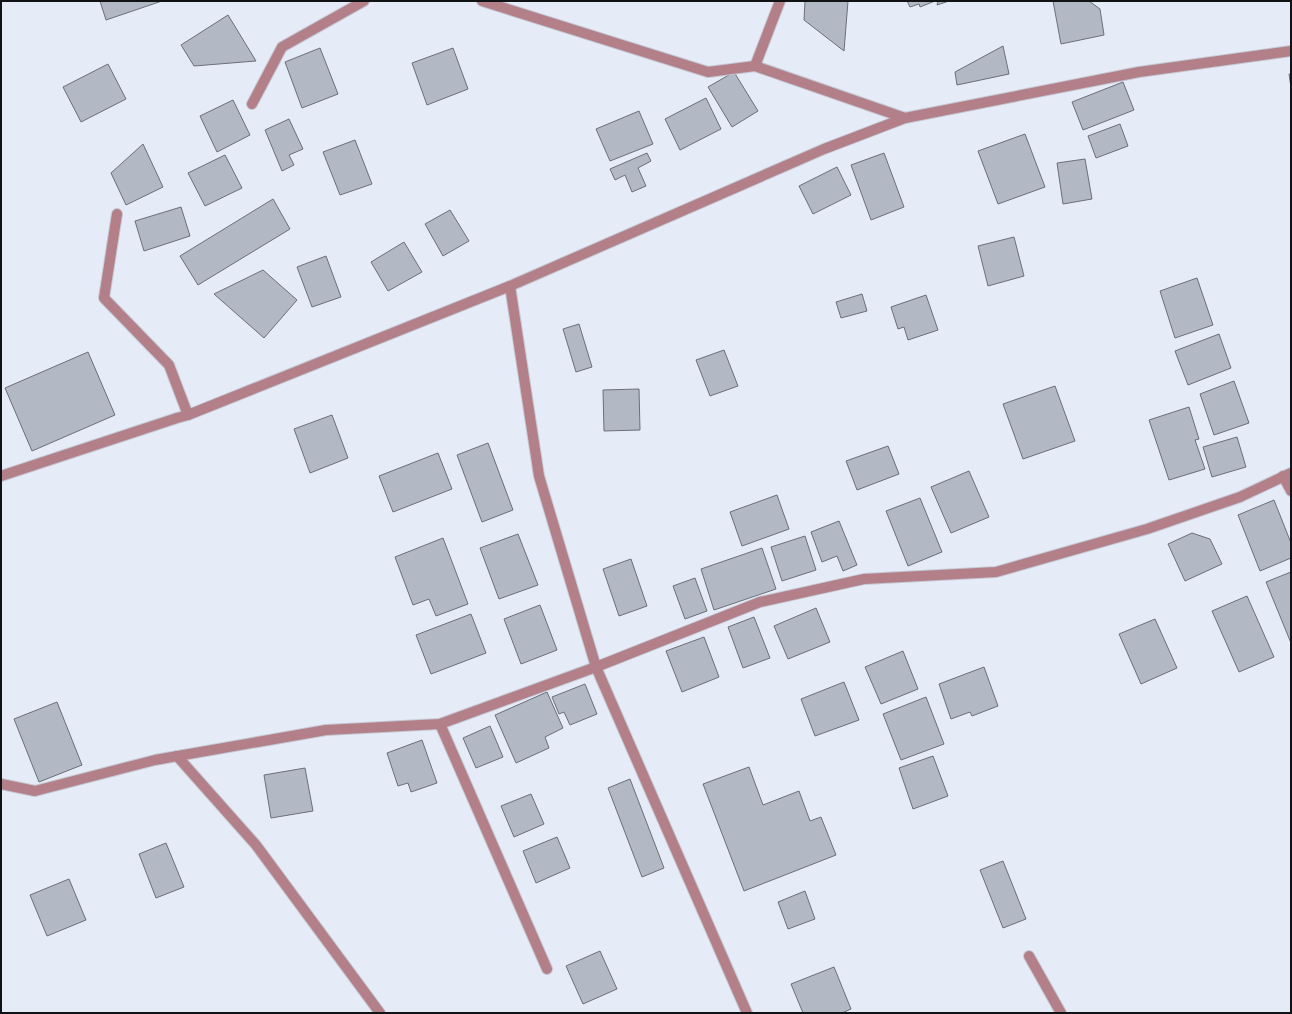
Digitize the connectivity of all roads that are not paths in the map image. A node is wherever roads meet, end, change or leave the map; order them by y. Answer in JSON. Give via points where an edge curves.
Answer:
{"nodes":[{"id":1,"x":364,"y":1,"type":"edge"},
{"id":2,"x":482,"y":1,"type":"edge"},
{"id":3,"x":780,"y":1,"type":"edge"},
{"id":4,"x":1291,"y":51,"type":"edge"},
{"id":5,"x":755,"y":66,"type":"junction"},
{"id":6,"x":252,"y":104,"type":"dead end"},
{"id":7,"x":905,"y":118,"type":"junction"},
{"id":8,"x":117,"y":214,"type":"dead end"},
{"id":9,"x":510,"y":286,"type":"junction"},
{"id":10,"x":188,"y":415,"type":"junction"},
{"id":11,"x":1287,"y":475,"type":"edge"},
{"id":12,"x":1,"y":476,"type":"edge"},
{"id":13,"x":1291,"y":491,"type":"edge"},
{"id":14,"x":596,"y":667,"type":"junction"},
{"id":15,"x":440,"y":724,"type":"junction"},
{"id":16,"x":177,"y":756,"type":"junction"},
{"id":17,"x":1,"y":784,"type":"edge"},
{"id":18,"x":1029,"y":956,"type":"dead end"},
{"id":19,"x":547,"y":969,"type":"dead end"},
{"id":20,"x":380,"y":1013,"type":"edge"},
{"id":21,"x":747,"y":1013,"type":"edge"},
{"id":22,"x":1061,"y":1013,"type":"edge"}],
"edges":[{"from":1,"to":6,"type":"street","via":[[282,47]]},
{"from":2,"to":5,"type":"street","via":[[708,72]]},
{"from":3,"to":5,"type":"street"},
{"from":4,"to":7,"type":"street","via":[[1139,72]]},
{"from":5,"to":7,"type":"street"},
{"from":7,"to":9,"type":"street","via":[[816,152]]},
{"from":8,"to":10,"type":"street","via":[[104,298],[169,365]]},
{"from":9,"to":10,"type":"street"},
{"from":9,"to":14,"type":"street","via":[[539,476]]},
{"from":10,"to":12,"type":"street"},
{"from":11,"to":13,"type":"street"},
{"from":11,"to":14,"type":"street","via":[[1240,497],[1147,529],[996,572],[864,579],[760,602]]},
{"from":14,"to":15,"type":"street"},
{"from":14,"to":21,"type":"street"},
{"from":15,"to":16,"type":"street","via":[[326,730]]},
{"from":15,"to":19,"type":"street"},
{"from":16,"to":17,"type":"street","via":[[35,791]]},
{"from":16,"to":20,"type":"street","via":[[256,845]]},
{"from":18,"to":22,"type":"street"}]}
